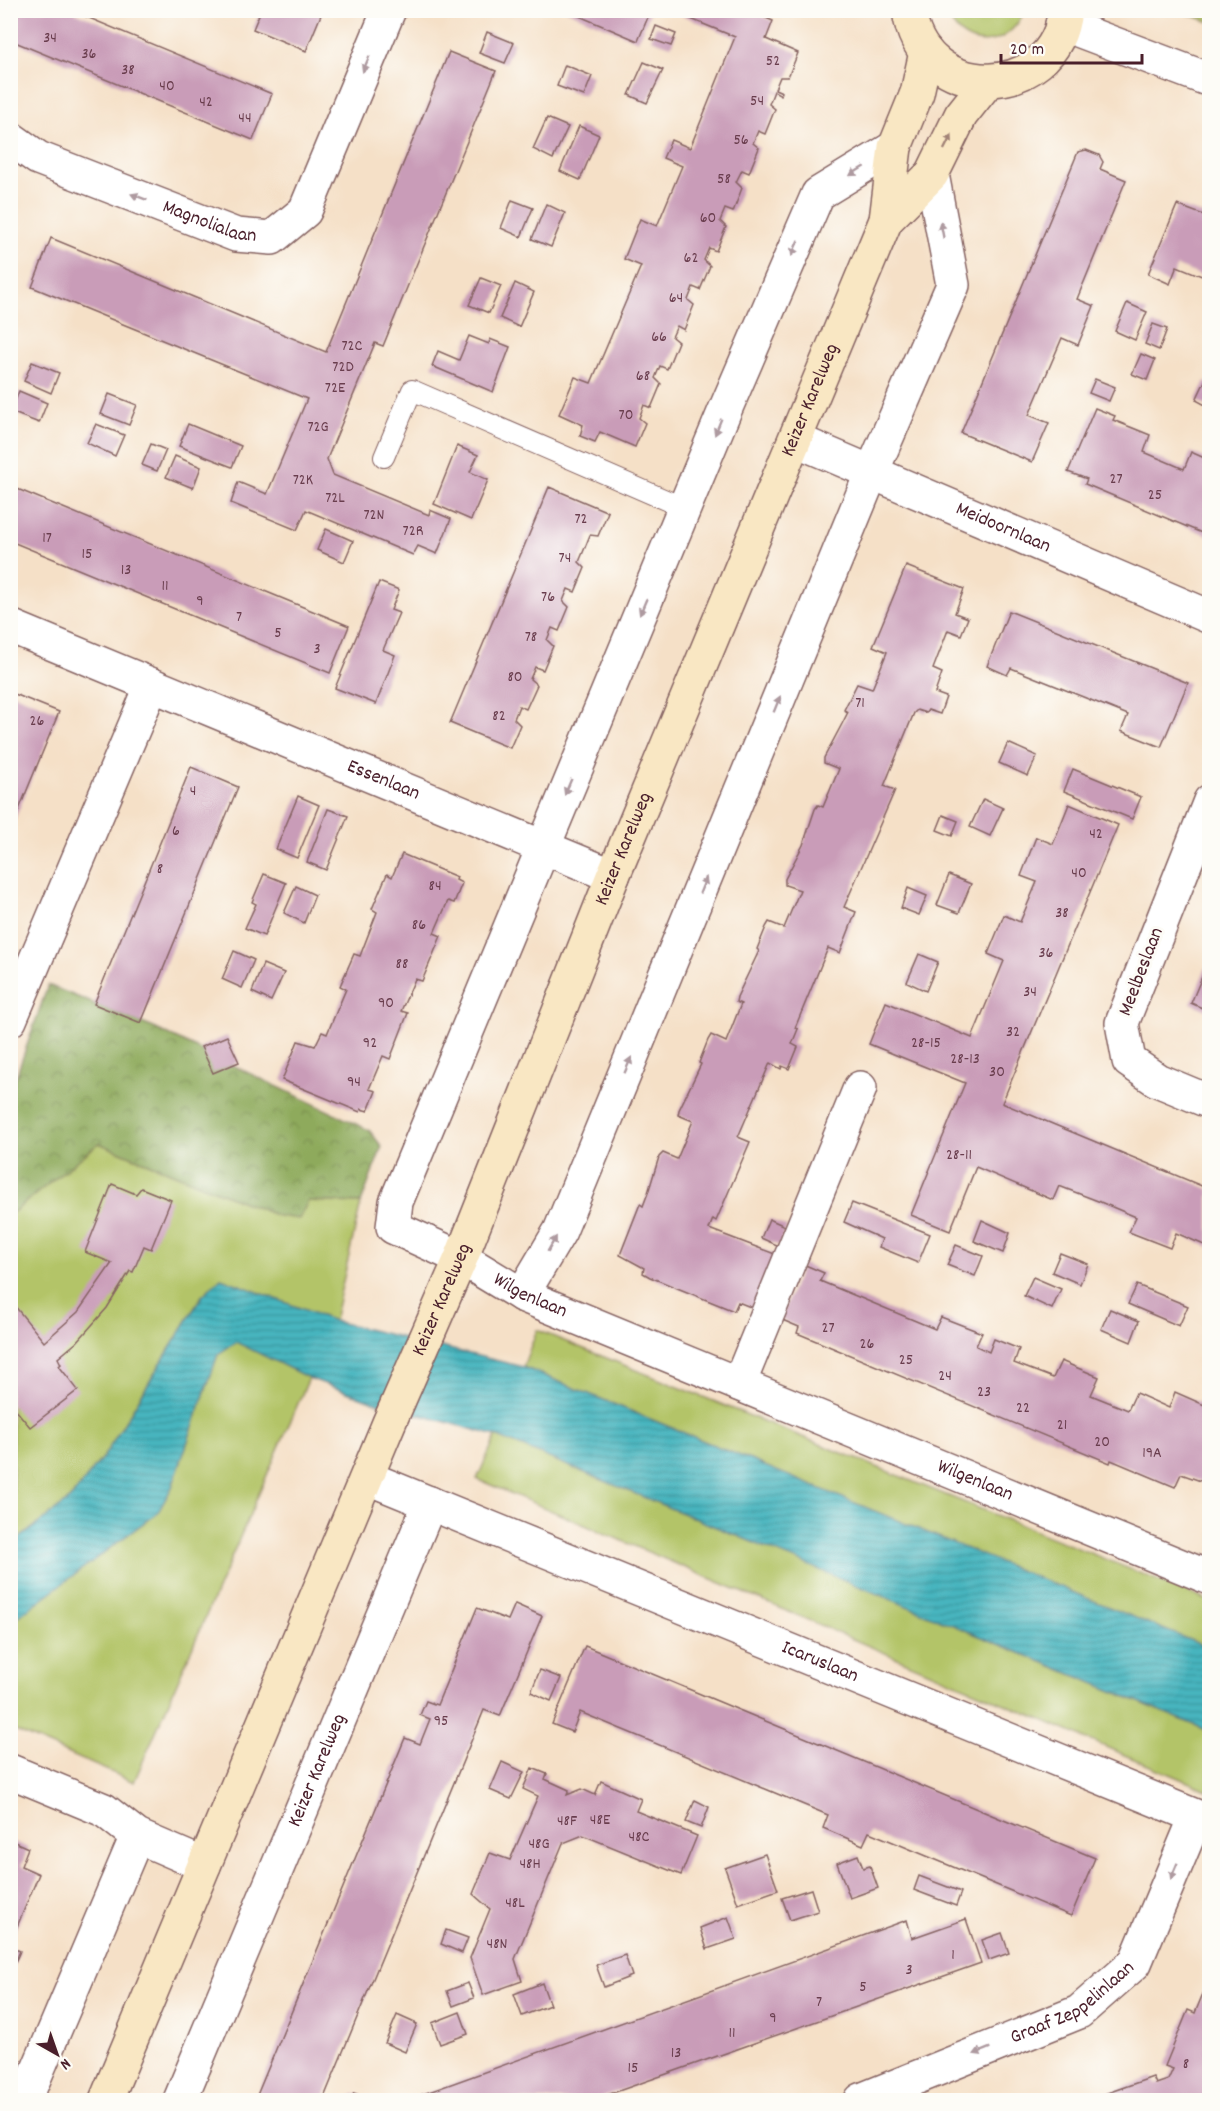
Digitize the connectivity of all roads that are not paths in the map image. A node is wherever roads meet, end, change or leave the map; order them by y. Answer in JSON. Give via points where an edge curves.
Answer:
{"nodes":[{"id":1,"x":389,"y":10,"type":"edge"},
{"id":2,"x":909,"y":10,"type":"edge"},
{"id":3,"x":1063,"y":17,"type":"edge"},
{"id":4,"x":926,"y":52,"type":"junction"},
{"id":5,"x":1209,"y":80,"type":"edge"},
{"id":6,"x":988,"y":81,"type":"junction"},
{"id":7,"x":10,"y":138,"type":"edge"},
{"id":8,"x":895,"y":147,"type":"junction"},
{"id":9,"x":932,"y":174,"type":"junction"},
{"id":10,"x":886,"y":220,"type":"junction"},
{"id":11,"x":796,"y":440,"type":"junction"},
{"id":12,"x":384,"y":457,"type":"dead end"},
{"id":13,"x":872,"y":474,"type":"junction"},
{"id":14,"x":684,"y":508,"type":"junction"},
{"id":15,"x":1209,"y":617,"type":"edge"},
{"id":16,"x":10,"y":626,"type":"edge"},
{"id":17,"x":152,"y":685,"type":"junction"},
{"id":18,"x":1209,"y":801,"type":"edge"},
{"id":19,"x":542,"y":847,"type":"junction"},
{"id":20,"x":613,"y":876,"type":"junction"},
{"id":21,"x":10,"y":1020,"type":"edge"},
{"id":22,"x":860,"y":1088,"type":"dead end"},
{"id":23,"x":1209,"y":1101,"type":"edge"},
{"id":24,"x":462,"y":1258,"type":"junction"},
{"id":25,"x":522,"y":1295,"type":"junction"},
{"id":26,"x":739,"y":1384,"type":"junction"},
{"id":27,"x":368,"y":1478,"type":"junction"},
{"id":28,"x":430,"y":1503,"type":"junction"},
{"id":29,"x":1209,"y":1578,"type":"edge"},
{"id":30,"x":10,"y":1771,"type":"edge"},
{"id":31,"x":1203,"y":1819,"type":"edge"},
{"id":32,"x":137,"y":1836,"type":"junction"},
{"id":33,"x":204,"y":1865,"type":"junction"},
{"id":34,"x":25,"y":2100,"type":"edge"},
{"id":35,"x":106,"y":2100,"type":"edge"},
{"id":36,"x":180,"y":2100,"type":"edge"},
{"id":37,"x":861,"y":2100,"type":"edge"}],
"edges":[{"from":1,"to":7,"type":"street","name":"Magnolialaan","one_way":true,"via":[[305,211],[272,238],[236,235],[38,158]]},
{"from":2,"to":4,"type":"main road","via":[[913,30]]},
{"from":3,"to":5,"type":"street"},
{"from":3,"to":6,"type":"main road","via":[[1055,43],[1038,63],[1014,76]]},
{"from":4,"to":6,"type":"main road","via":[[947,71]]},
{"from":4,"to":8,"type":"main road","name":"Keizer Karelweg","via":[[917,93]]},
{"from":9,"to":6,"type":"main road","name":"Keizer Karelweg","one_way":true,"via":[[962,115]]},
{"from":8,"to":10,"type":"main road","name":"Keizer Karelweg"},
{"from":8,"to":14,"type":"street","one_way":true,"via":[[818,194]]},
{"from":9,"to":10,"type":"main road","name":"Keizer Karelweg"},
{"from":13,"to":9,"type":"street","one_way":true,"via":[[953,285]]},
{"from":10,"to":11,"type":"main road","name":"Keizer Karelweg"},
{"from":11,"to":13,"type":"street","name":"Meidoornlaan"},
{"from":11,"to":20,"type":"main road","name":"Keizer Karelweg"},
{"from":12,"to":14,"type":"lane","via":[[412,390]]},
{"from":13,"to":15,"type":"street","name":"Meidoornlaan"},
{"from":25,"to":13,"type":"street","one_way":true,"via":[[560,1231]]},
{"from":14,"to":19,"type":"street","one_way":true},
{"from":16,"to":17,"type":"street","name":"Essenlaan"},
{"from":17,"to":19,"type":"street","name":"Essenlaan"},
{"from":17,"to":21,"type":"street"},
{"from":18,"to":23,"type":"street","name":"Meelbeslaan","via":[[1122,1023],[1129,1061],[1157,1080]]},
{"from":19,"to":20,"type":"street","name":"Essenlaan"},
{"from":19,"to":24,"type":"street","name":"Wilgenlaan","via":[[396,1202],[393,1227]]},
{"from":20,"to":24,"type":"main road","name":"Keizer Karelweg"},
{"from":22,"to":26,"type":"street"},
{"from":24,"to":25,"type":"street","name":"Wilgenlaan"},
{"from":24,"to":27,"type":"main road","name":"Keizer Karelweg"},
{"from":25,"to":26,"type":"street","name":"Wilgenlaan"},
{"from":26,"to":29,"type":"street","name":"Wilgenlaan"},
{"from":27,"to":28,"type":"street"},
{"from":27,"to":33,"type":"main road","name":"Keizer Karelweg"},
{"from":28,"to":31,"type":"street","name":"Icaruslaan"},
{"from":28,"to":36,"type":"street","name":"Keizer Karelweg"},
{"from":30,"to":32,"type":"street","via":[[104,1810]]},
{"from":31,"to":37,"type":"street","name":"Graaf Zeppelinlaan","one_way":true,"via":[[1135,1963],[1079,2012]]},
{"from":32,"to":33,"type":"street"},
{"from":32,"to":34,"type":"street"},
{"from":33,"to":35,"type":"main road","name":"Keizer Karelweg"}]}
